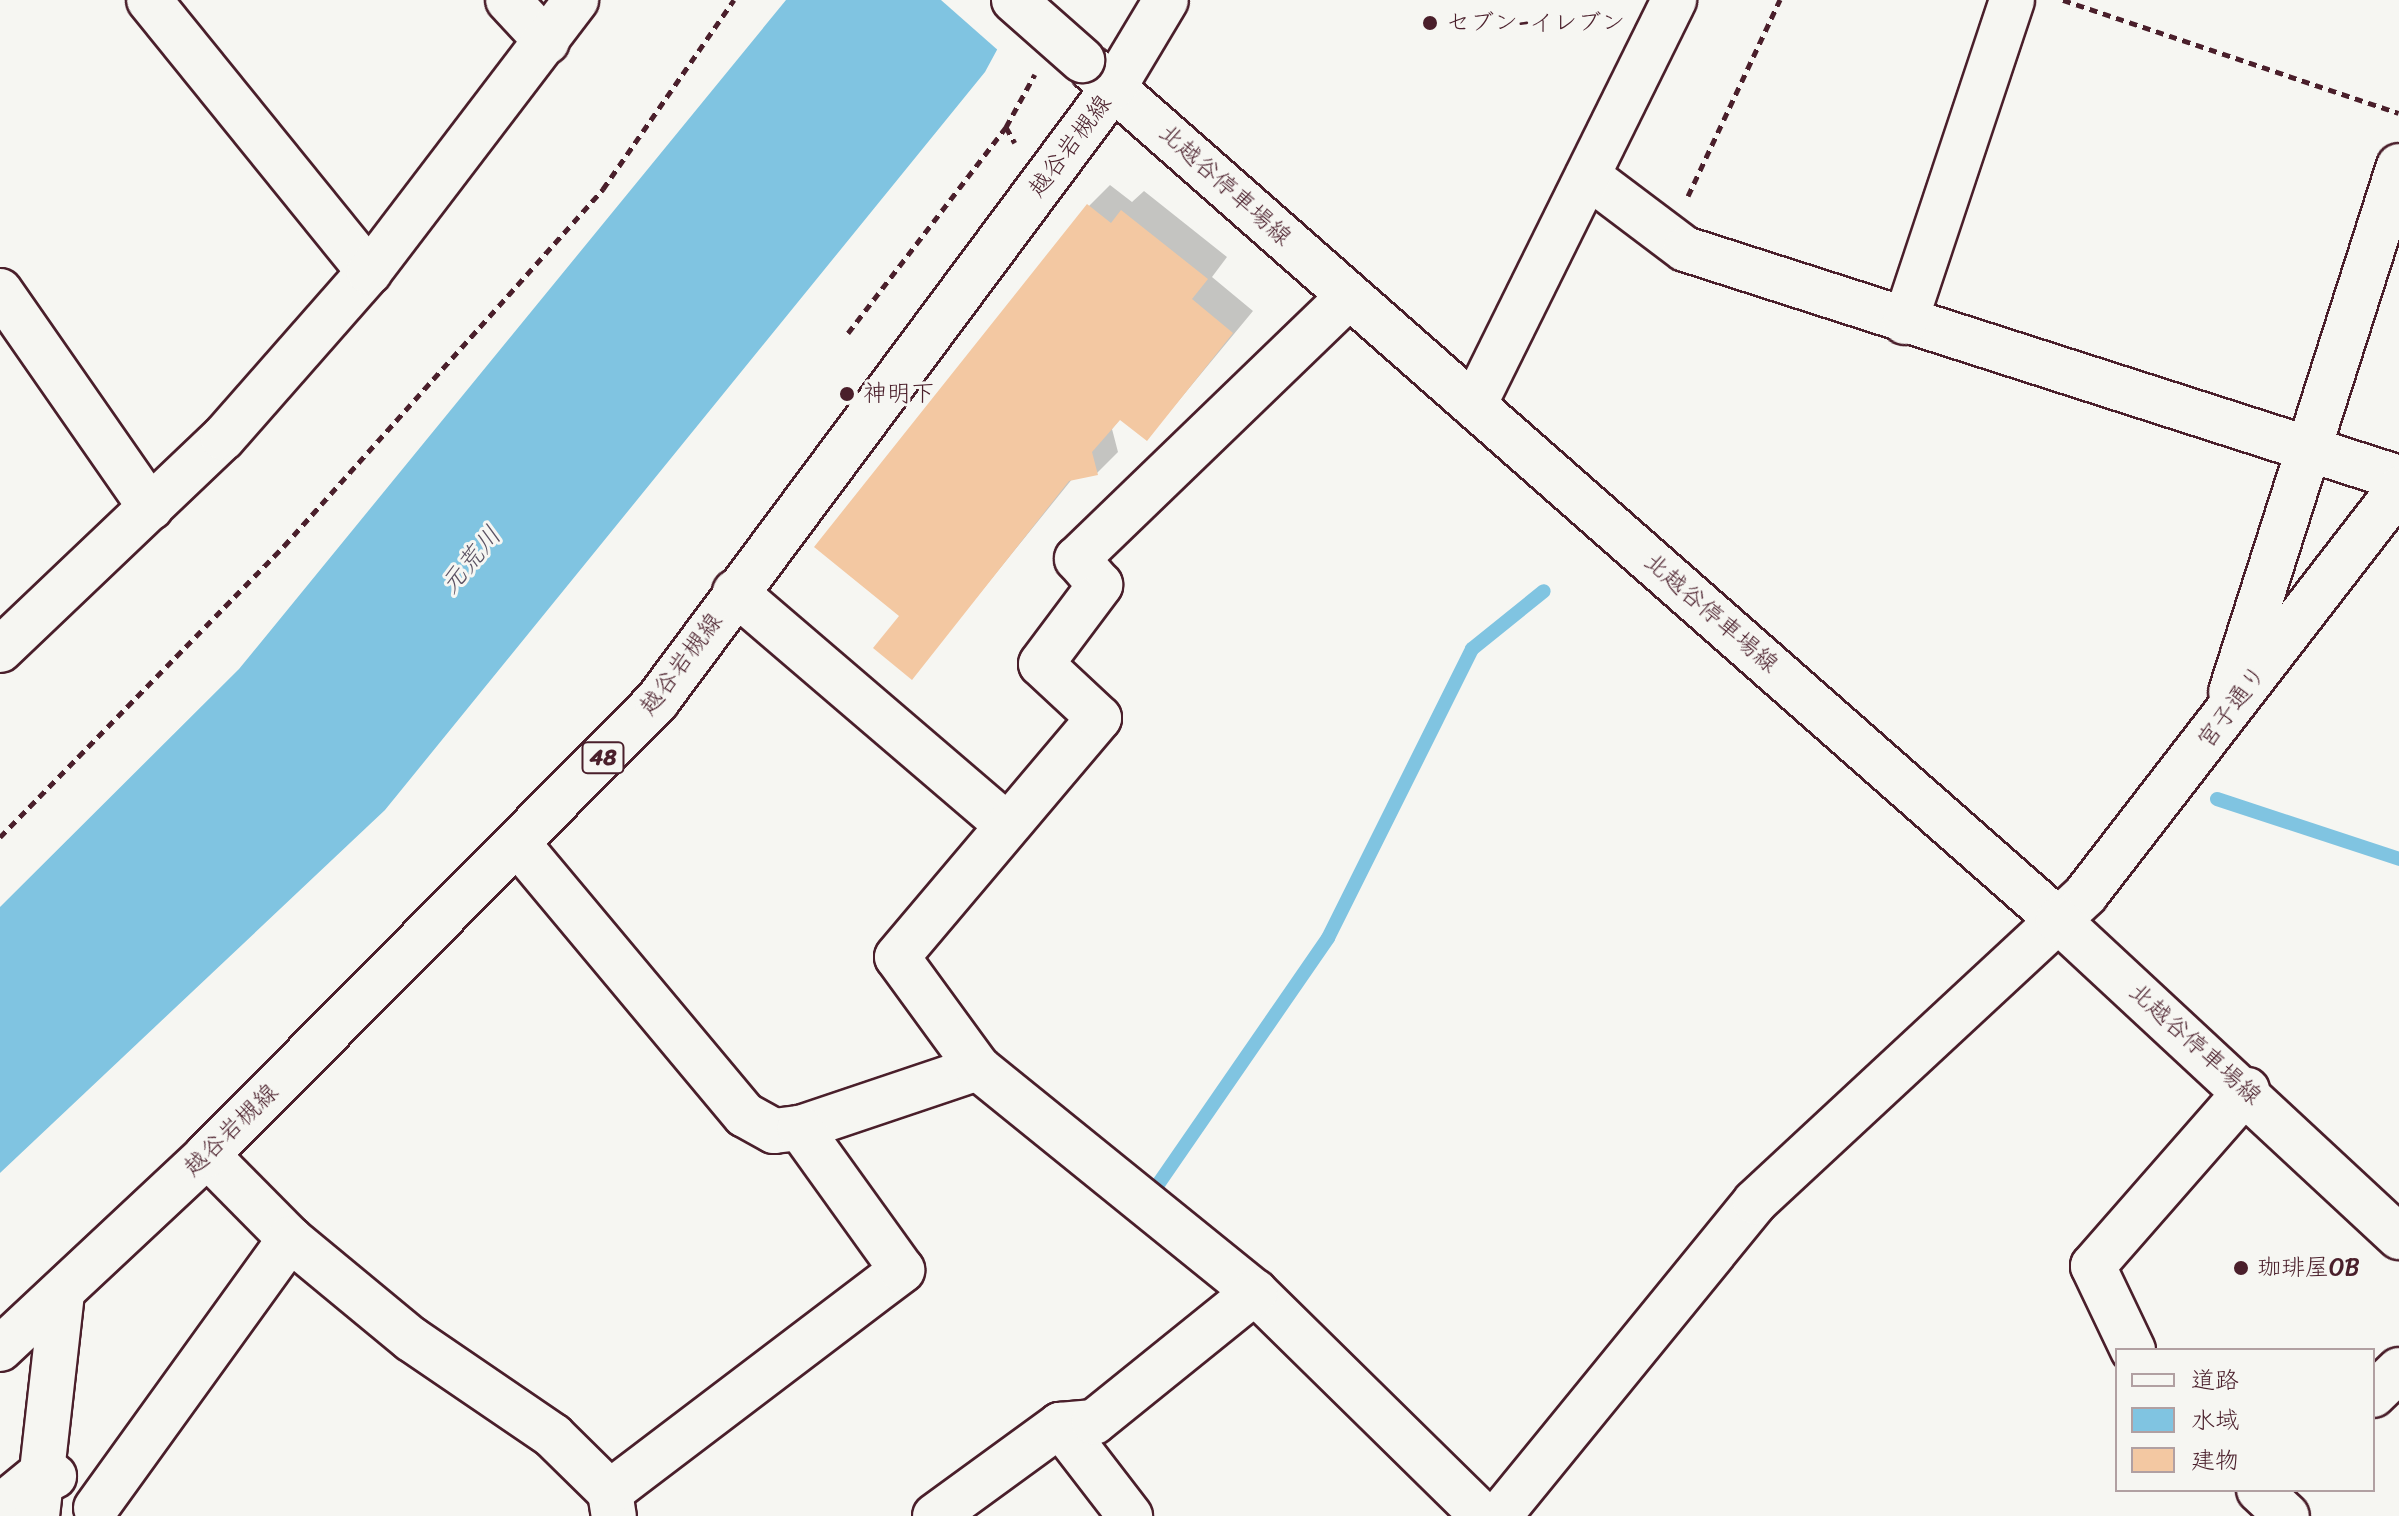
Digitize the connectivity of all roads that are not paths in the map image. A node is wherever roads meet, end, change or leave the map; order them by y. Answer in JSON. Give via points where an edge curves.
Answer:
{"nodes":[{"id":1,"x":149,"y":0,"type":"edge"},
{"id":2,"x":508,"y":0,"type":"edge"},
{"id":3,"x":576,"y":0,"type":"edge"},
{"id":4,"x":1014,"y":0,"type":"edge"},
{"id":5,"x":1166,"y":0,"type":"edge"},
{"id":6,"x":1674,"y":0,"type":"edge"},
{"id":7,"x":2012,"y":0,"type":"edge"},
{"id":8,"x":547,"y":42,"type":"junction"},
{"id":9,"x":1079,"y":70,"type":"junction"},
{"id":10,"x":2399,"y":166,"type":"edge"},
{"id":11,"x":1588,"y":176,"type":"junction"},
{"id":12,"x":369,"y":272,"type":"junction"},
{"id":13,"x":0,"y":291,"type":"edge"},
{"id":14,"x":1349,"y":296,"type":"junction"},
{"id":15,"x":1905,"y":322,"type":"junction"},
{"id":16,"x":1474,"y":405,"type":"junction"},
{"id":17,"x":2304,"y":449,"type":"junction"},
{"id":18,"x":2399,"y":478,"type":"edge"},
{"id":19,"x":2399,"y":489,"type":"edge"},
{"id":20,"x":151,"y":508,"type":"junction"},
{"id":21,"x":735,"y":592,"type":"junction"},
{"id":22,"x":0,"y":650,"type":"edge"},
{"id":23,"x":2223,"y":717,"type":"junction"},
{"id":24,"x":1006,"y":824,"type":"junction"},
{"id":25,"x":519,"y":845,"type":"junction"},
{"id":26,"x":2058,"y":920,"type":"junction"},
{"id":27,"x":978,"y":1068,"type":"junction"},
{"id":28,"x":2247,"y":1090,"type":"junction"},
{"id":29,"x":800,"y":1128,"type":"junction"},
{"id":30,"x":207,"y":1155,"type":"junction"},
{"id":31,"x":2399,"y":1237,"type":"edge"},
{"id":32,"x":290,"y":1239,"type":"junction"},
{"id":33,"x":62,"y":1292,"type":"junction"},
{"id":34,"x":1255,"y":1292,"type":"junction"},
{"id":35,"x":2132,"y":1348,"type":"edge"},
{"id":36,"x":0,"y":1349,"type":"edge"},
{"id":37,"x":2399,"y":1370,"type":"edge"},
{"id":38,"x":2375,"y":1393,"type":"edge"},
{"id":39,"x":1060,"y":1425,"type":"junction"},
{"id":40,"x":45,"y":1470,"type":"junction"},
{"id":41,"x":612,"y":1504,"type":"edge"},
{"id":42,"x":0,"y":1507,"type":"edge"},
{"id":43,"x":101,"y":1512,"type":"edge"},
{"id":44,"x":37,"y":1516,"type":"edge"},
{"id":45,"x":935,"y":1516,"type":"edge"},
{"id":46,"x":1130,"y":1516,"type":"edge"},
{"id":47,"x":1483,"y":1516,"type":"edge"},
{"id":48,"x":1499,"y":1516,"type":"edge"}],
"edges":[{"from":1,"to":12,"type":"street"},
{"from":2,"to":8,"type":"street"},
{"from":3,"to":8,"type":"street"},
{"from":4,"to":9,"type":"street","name":"北越谷停車場線","bridge":true},
{"from":5,"to":9,"type":"street","name":"越谷岩槻線","number":"48"},
{"from":6,"to":11,"type":"street"},
{"from":7,"to":15,"type":"street"},
{"from":8,"to":12,"type":"street"},
{"from":9,"to":14,"type":"street","name":"北越谷停車場線"},
{"from":9,"to":21,"type":"street","name":"越谷岩槻線","number":"48"},
{"from":10,"to":17,"type":"street"},
{"from":11,"to":15,"type":"street","via":[[1685,249]]},
{"from":11,"to":16,"type":"street"},
{"from":12,"to":20,"type":"street","via":[[223,438]]},
{"from":13,"to":20,"type":"street"},
{"from":14,"to":16,"type":"street","name":"北越谷停車場線"},
{"from":14,"to":24,"type":"street","via":[[1077,559],[1100,585],[1041,664],[1099,718]]},
{"from":15,"to":17,"type":"street"},
{"from":16,"to":26,"type":"street","name":"北越谷停車場線"},
{"from":17,"to":18,"type":"street"},
{"from":17,"to":23,"type":"street"},
{"from":19,"to":23,"type":"street","name":"宮子通り"},
{"from":20,"to":22,"type":"street"},
{"from":21,"to":24,"type":"street"},
{"from":21,"to":25,"type":"street","name":"越谷岩槻線","number":"48","via":[[657,701]]},
{"from":23,"to":26,"type":"street","name":"宮子通り"},
{"from":24,"to":27,"type":"street","via":[[897,957]]},
{"from":25,"to":29,"type":"street","via":[[745,1115],[774,1131]]},
{"from":25,"to":30,"type":"street","name":"越谷岩槻線","number":"48"},
{"from":26,"to":28,"type":"street","name":"北越谷停車場線"},
{"from":26,"to":48,"type":"street","name":"宮子通り","via":[[1755,1202]]},
{"from":27,"to":29,"type":"street"},
{"from":27,"to":34,"type":"street"},
{"from":28,"to":31,"type":"street","name":"北越谷停車場線"},
{"from":28,"to":35,"type":"street","via":[[2093,1266]]},
{"from":29,"to":41,"type":"street","via":[[902,1270]]},
{"from":30,"to":32,"type":"street"},
{"from":30,"to":33,"type":"street","name":"越谷岩槻線","number":"48"},
{"from":32,"to":41,"type":"street","via":[[411,1339],[553,1436]]},
{"from":32,"to":43,"type":"street"},
{"from":33,"to":36,"type":"street","name":"越谷岩槻線","number":"48"},
{"from":33,"to":40,"type":"street"},
{"from":34,"to":39,"type":"street","via":[[1094,1422]]},
{"from":34,"to":47,"type":"street"},
{"from":37,"to":38,"type":"street"},
{"from":39,"to":45,"type":"street"},
{"from":39,"to":46,"type":"street"},
{"from":40,"to":42,"type":"street"},
{"from":40,"to":43,"type":"street"},
{"from":40,"to":44,"type":"street"}]}
